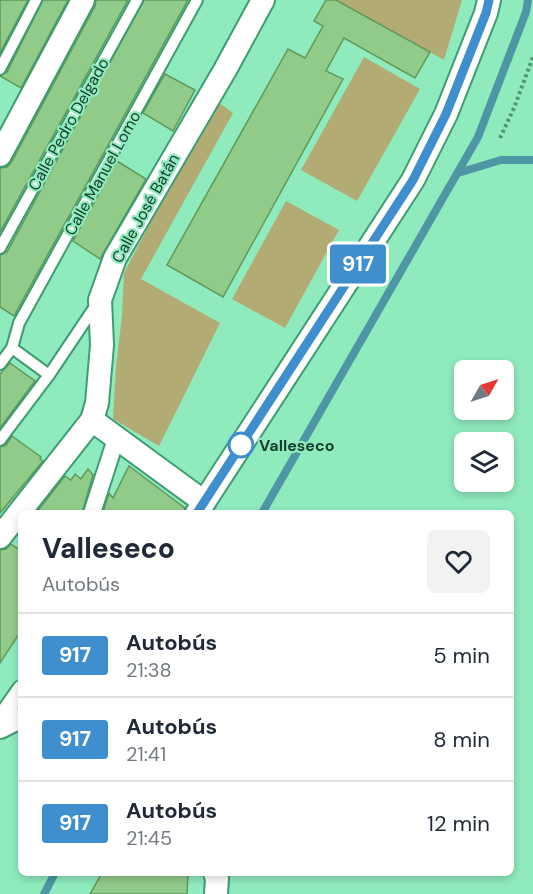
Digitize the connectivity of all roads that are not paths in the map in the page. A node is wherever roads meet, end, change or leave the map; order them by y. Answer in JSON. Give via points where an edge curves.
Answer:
{"nodes":[{"id":1,"x":36,"y":0,"type":"edge"},
{"id":2,"x":83,"y":0,"type":"edge"},
{"id":3,"x":136,"y":0,"type":"edge"},
{"id":4,"x":197,"y":0,"type":"edge"},
{"id":5,"x":263,"y":0,"type":"edge"},
{"id":6,"x":489,"y":0,"type":"edge"},
{"id":7,"x":0,"y":69,"type":"edge"},
{"id":8,"x":0,"y":155,"type":"edge"},
{"id":9,"x":0,"y":248,"type":"edge"},
{"id":10,"x":100,"y":300,"type":"junction"},
{"id":11,"x":12,"y":348,"type":"junction"},
{"id":12,"x":0,"y":364,"type":"edge"},
{"id":13,"x":49,"y":375,"type":"junction"},
{"id":14,"x":92,"y":420,"type":"junction"},
{"id":15,"x":116,"y":439,"type":"junction"},
{"id":16,"x":0,"y":440,"type":"edge"},
{"id":17,"x":201,"y":508,"type":"edge"},
{"id":18,"x":21,"y":510,"type":"edge"},
{"id":19,"x":93,"y":510,"type":"edge"},
{"id":20,"x":18,"y":514,"type":"edge"},
{"id":21,"x":0,"y":537,"type":"edge"},
{"id":22,"x":18,"y":693,"type":"edge"},
{"id":23,"x":0,"y":718,"type":"edge"},
{"id":24,"x":18,"y":719,"type":"edge"},
{"id":25,"x":0,"y":727,"type":"edge"},
{"id":26,"x":216,"y":876,"type":"edge"},
{"id":27,"x":216,"y":894,"type":"edge"}],
"edges":[{"from":1,"to":7,"type":"lane"},
{"from":2,"to":8,"type":"street"},
{"from":3,"to":9,"type":"lane","name":"Calle Pedro Delgado"},
{"from":4,"to":11,"type":"lane","name":"Calle Manuel Lomo","via":[[19,323]]},
{"from":5,"to":10,"type":"street","name":"Calle José Batán","via":[[115,258]]},
{"from":6,"to":17,"type":"street","via":[[446,114],[413,180]]},
{"from":10,"to":13,"type":"lane","name":"Calle José Batán"},
{"from":10,"to":14,"type":"street","via":[[102,345],[98,403]]},
{"from":11,"to":12,"type":"lane","name":"Calle Manuel Lomo"},
{"from":11,"to":13,"type":"lane"},
{"from":13,"to":16,"type":"lane","name":"Calle José Batán"},
{"from":14,"to":15,"type":"street"},
{"from":14,"to":18,"type":"street"},
{"from":15,"to":17,"type":"street"},
{"from":15,"to":19,"type":"street"},
{"from":20,"to":21,"type":"street"},
{"from":22,"to":23,"type":"street"},
{"from":24,"to":25,"type":"street"},
{"from":26,"to":27,"type":"street"}]}
